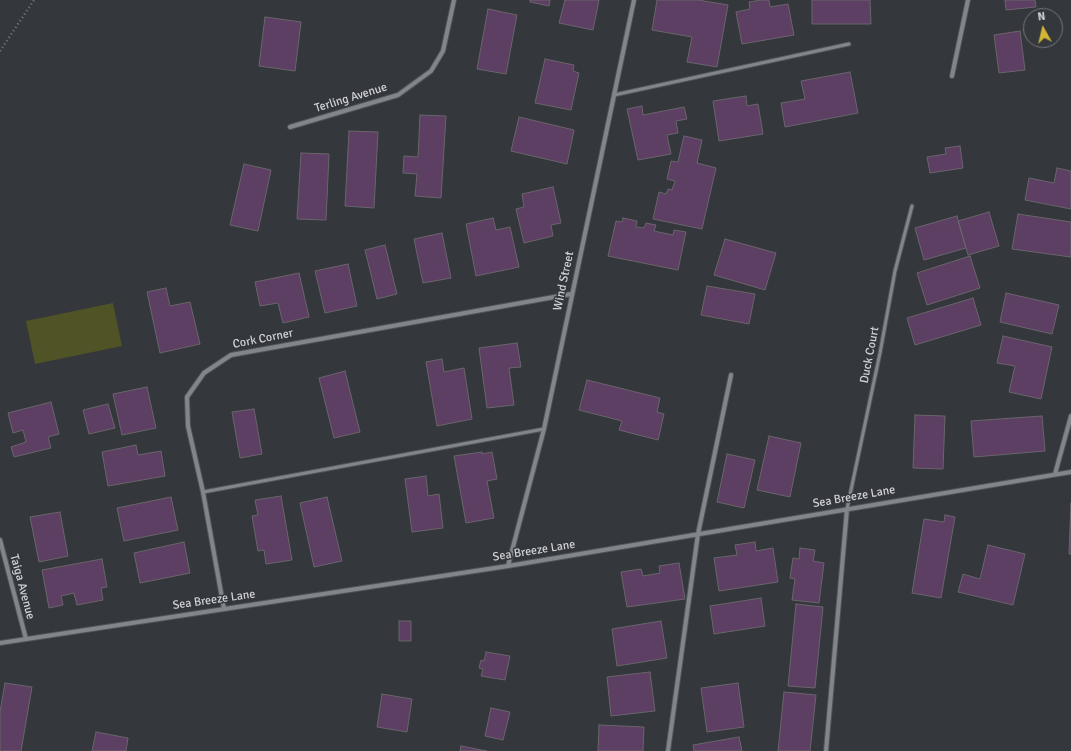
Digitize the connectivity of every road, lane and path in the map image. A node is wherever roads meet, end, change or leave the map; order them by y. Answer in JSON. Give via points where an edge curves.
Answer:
{"nodes":[{"id":1,"x":34,"y":0,"type":"edge"},
{"id":2,"x":454,"y":0,"type":"edge"},
{"id":3,"x":634,"y":0,"type":"edge"},
{"id":4,"x":968,"y":0,"type":"edge"},
{"id":5,"x":849,"y":44,"type":"dead end"},
{"id":6,"x":0,"y":51,"type":"edge"},
{"id":7,"x":952,"y":76,"type":"dead end"},
{"id":8,"x":614,"y":95,"type":"junction"},
{"id":9,"x":290,"y":127,"type":"dead end"},
{"id":10,"x":912,"y":206,"type":"dead end"},
{"id":11,"x":571,"y":294,"type":"junction"},
{"id":12,"x":731,"y":375,"type":"dead end"},
{"id":13,"x":1071,"y":416,"type":"edge"},
{"id":14,"x":544,"y":429,"type":"junction"},
{"id":15,"x":1071,"y":472,"type":"edge"},
{"id":16,"x":1055,"y":474,"type":"junction"},
{"id":17,"x":202,"y":492,"type":"junction"},
{"id":18,"x":847,"y":509,"type":"junction"},
{"id":19,"x":698,"y":534,"type":"junction"},
{"id":20,"x":0,"y":540,"type":"edge"},
{"id":21,"x":508,"y":566,"type":"junction"},
{"id":22,"x":224,"y":609,"type":"junction"},
{"id":23,"x":26,"y":638,"type":"junction"},
{"id":24,"x":0,"y":643,"type":"edge"},
{"id":25,"x":668,"y":751,"type":"edge"},
{"id":26,"x":826,"y":751,"type":"edge"}],
"edges":[{"from":1,"to":6,"type":"path"},
{"from":2,"to":9,"type":"street","name":"Terling Avenue","via":[[443,51],[431,71],[398,95]]},
{"from":3,"to":8,"type":"street","name":"Wind Street"},
{"from":4,"to":7,"type":"street"},
{"from":5,"to":8,"type":"lane"},
{"from":8,"to":11,"type":"street","name":"Wind Street"},
{"from":10,"to":18,"type":"lane","name":"Duck Court","via":[[896,264]]},
{"from":11,"to":14,"type":"street","name":"Wind Street"},
{"from":11,"to":17,"type":"street","name":"Cork Corner","via":[[231,355],[204,373],[187,397],[188,426]]},
{"from":12,"to":19,"type":"street"},
{"from":13,"to":16,"type":"street"},
{"from":14,"to":17,"type":"lane"},
{"from":14,"to":21,"type":"street","name":"Wind Street"},
{"from":15,"to":16,"type":"street","name":"Sea Breeze Lane"},
{"from":16,"to":18,"type":"street","name":"Sea Breeze Lane"},
{"from":17,"to":22,"type":"street","name":"Cork Corner"},
{"from":18,"to":19,"type":"street","name":"Sea Breeze Lane"},
{"from":18,"to":26,"type":"street"},
{"from":19,"to":21,"type":"street","name":"Sea Breeze Lane"},
{"from":19,"to":25,"type":"street"},
{"from":20,"to":23,"type":"street","name":"Taiga Avenue"},
{"from":21,"to":22,"type":"street","name":"Sea Breeze Lane"},
{"from":22,"to":23,"type":"street","name":"Sea Breeze Lane"},
{"from":23,"to":24,"type":"street","name":"Sea Breeze Lane"}]}
